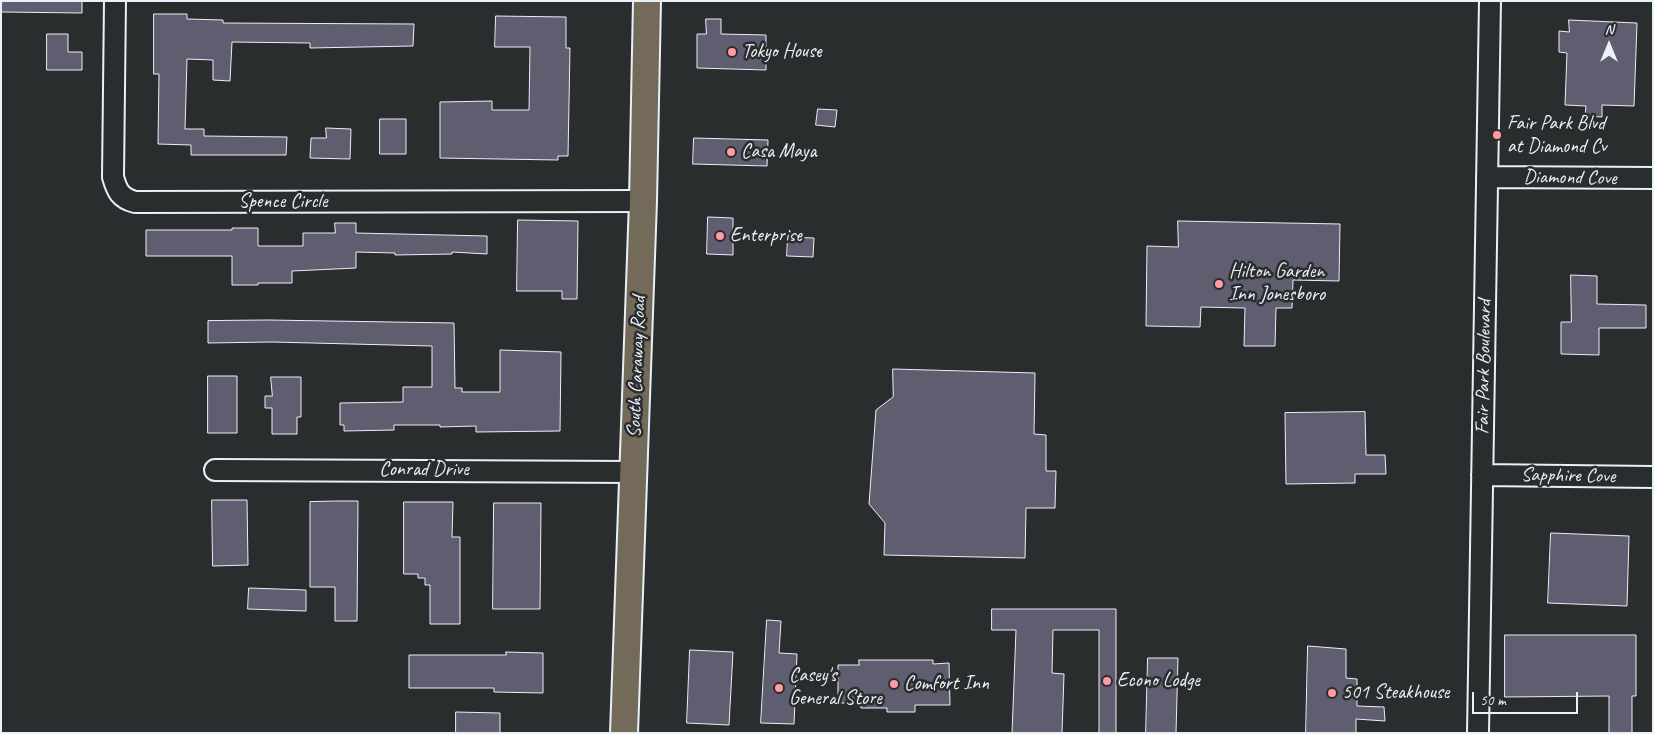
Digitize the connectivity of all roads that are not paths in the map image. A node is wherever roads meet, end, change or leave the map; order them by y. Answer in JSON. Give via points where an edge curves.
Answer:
{"nodes":[{"id":1,"x":116,"y":1,"type":"edge"},
{"id":2,"x":647,"y":1,"type":"edge"},
{"id":3,"x":1490,"y":1,"type":"edge"},
{"id":4,"x":1487,"y":177,"type":"junction"},
{"id":5,"x":1653,"y":178,"type":"edge"},
{"id":6,"x":643,"y":201,"type":"junction"},
{"id":7,"x":215,"y":470,"type":"dead end"},
{"id":8,"x":634,"y":472,"type":"junction"},
{"id":9,"x":1482,"y":475,"type":"junction"},
{"id":10,"x":1653,"y":477,"type":"edge"},
{"id":11,"x":624,"y":733,"type":"edge"},
{"id":12,"x":1478,"y":733,"type":"edge"}],
"edges":[{"from":1,"to":6,"type":"street","name":"Spence Circle","via":[[113,177],[117,192],[126,200]]},
{"from":2,"to":6,"type":"main road","name":"South Caraway Road"},
{"from":3,"to":4,"type":"street","name":"Fair Park Boulevard"},
{"from":4,"to":5,"type":"street","name":"Diamond Cove"},
{"from":4,"to":9,"type":"street","name":"Fair Park Boulevard"},
{"from":6,"to":8,"type":"main road","name":"South Caraway Road"},
{"from":7,"to":8,"type":"street","name":"Conrad Drive"},
{"from":8,"to":11,"type":"main road","name":"South Caraway Road"},
{"from":9,"to":10,"type":"street","name":"Sapphire Cove"},
{"from":9,"to":12,"type":"street","name":"Fair Park Boulevard"}]}
